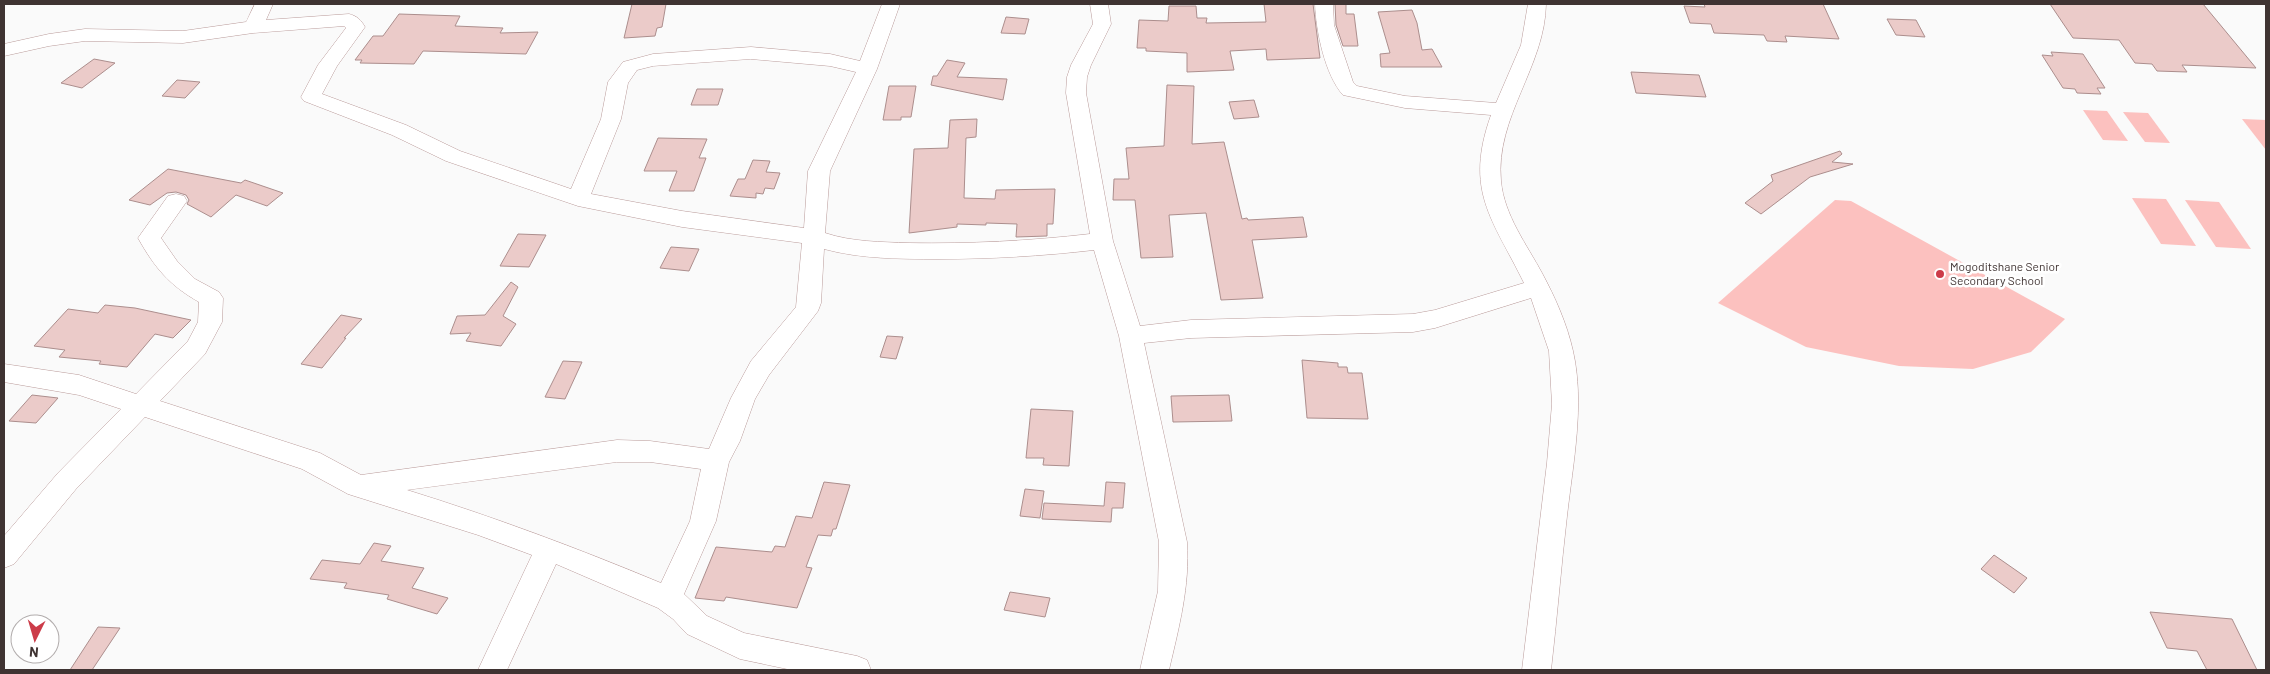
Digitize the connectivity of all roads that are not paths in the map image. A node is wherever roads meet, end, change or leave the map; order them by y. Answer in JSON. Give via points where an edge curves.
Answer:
{"nodes":[{"id":1,"x":264,"y":4,"type":"edge"},
{"id":2,"x":891,"y":4,"type":"edge"},
{"id":3,"x":1099,"y":4,"type":"edge"},
{"id":4,"x":1324,"y":4,"type":"edge"},
{"id":5,"x":1537,"y":4,"type":"edge"},
{"id":6,"x":253,"y":27,"type":"junction"},
{"id":7,"x":4,"y":50,"type":"edge"},
{"id":8,"x":867,"y":69,"type":"junction"},
{"id":9,"x":1504,"y":110,"type":"junction"},
{"id":10,"x":578,"y":199,"type":"junction"},
{"id":11,"x":176,"y":201,"type":"dead end"},
{"id":12,"x":814,"y":237,"type":"junction"},
{"id":13,"x":1102,"y":241,"type":"junction"},
{"id":14,"x":1538,"y":287,"type":"junction"},
{"id":15,"x":1132,"y":336,"type":"junction"},
{"id":16,"x":4,"y":373,"type":"edge"},
{"id":17,"x":139,"y":405,"type":"junction"},
{"id":18,"x":716,"y":461,"type":"junction"},
{"id":19,"x":357,"y":486,"type":"junction"},
{"id":20,"x":549,"y":549,"type":"junction"},
{"id":21,"x":4,"y":556,"type":"edge"},
{"id":22,"x":668,"y":599,"type":"junction"},
{"id":23,"x":492,"y":670,"type":"edge"},
{"id":24,"x":857,"y":670,"type":"edge"},
{"id":25,"x":1154,"y":670,"type":"edge"},
{"id":26,"x":1537,"y":670,"type":"edge"}],
"edges":[{"from":1,"to":6,"type":"street"},
{"from":2,"to":8,"type":"street"},
{"from":3,"to":13,"type":"street","via":[[1102,24],[1081,65],[1076,92]]},
{"from":4,"to":9,"type":"street","via":[[1325,25],[1344,84],[1350,91],[1405,102]]},
{"from":5,"to":9,"type":"street","via":[[1532,43]]},
{"from":6,"to":7,"type":"street","via":[[177,37],[84,35]]},
{"from":6,"to":10,"type":"street","via":[[349,20],[356,27],[328,64],[311,96],[399,130],[453,156]]},
{"from":8,"to":10,"type":"street","via":[[830,60],[751,53],[653,60],[630,66],[618,82],[610,119]]},
{"from":8,"to":12,"type":"street","via":[[819,171]]},
{"from":9,"to":14,"type":"street","via":[[1493,147],[1490,182],[1497,206]]},
{"from":10,"to":12,"type":"street","via":[[682,219]]},
{"from":11,"to":17,"type":"street","via":[[149,238],[187,285],[211,298],[210,322],[189,358]]},
{"from":12,"to":13,"type":"street","via":[[875,250],[990,252]]},
{"from":12,"to":18,"type":"street","via":[[806,311],[760,368],[743,398]]},
{"from":13,"to":15,"type":"street"},
{"from":14,"to":15,"type":"street","via":[[1413,323],[1191,329]]},
{"from":14,"to":26,"type":"street","via":[[1561,352],[1564,382],[1561,451]]},
{"from":15,"to":25,"type":"street","via":[[1175,563],[1174,584]]},
{"from":16,"to":17,"type":"street","via":[[78,385]]},
{"from":17,"to":19,"type":"street","via":[[311,461]]},
{"from":17,"to":21,"type":"street","via":[[66,481]]},
{"from":18,"to":19,"type":"street","via":[[661,452],[609,450]]},
{"from":18,"to":22,"type":"street","via":[[703,521]]},
{"from":19,"to":20,"type":"street"},
{"from":20,"to":22,"type":"street"},
{"from":20,"to":23,"type":"street"},
{"from":22,"to":24,"type":"street","via":[[697,625],[740,646]]}]}
